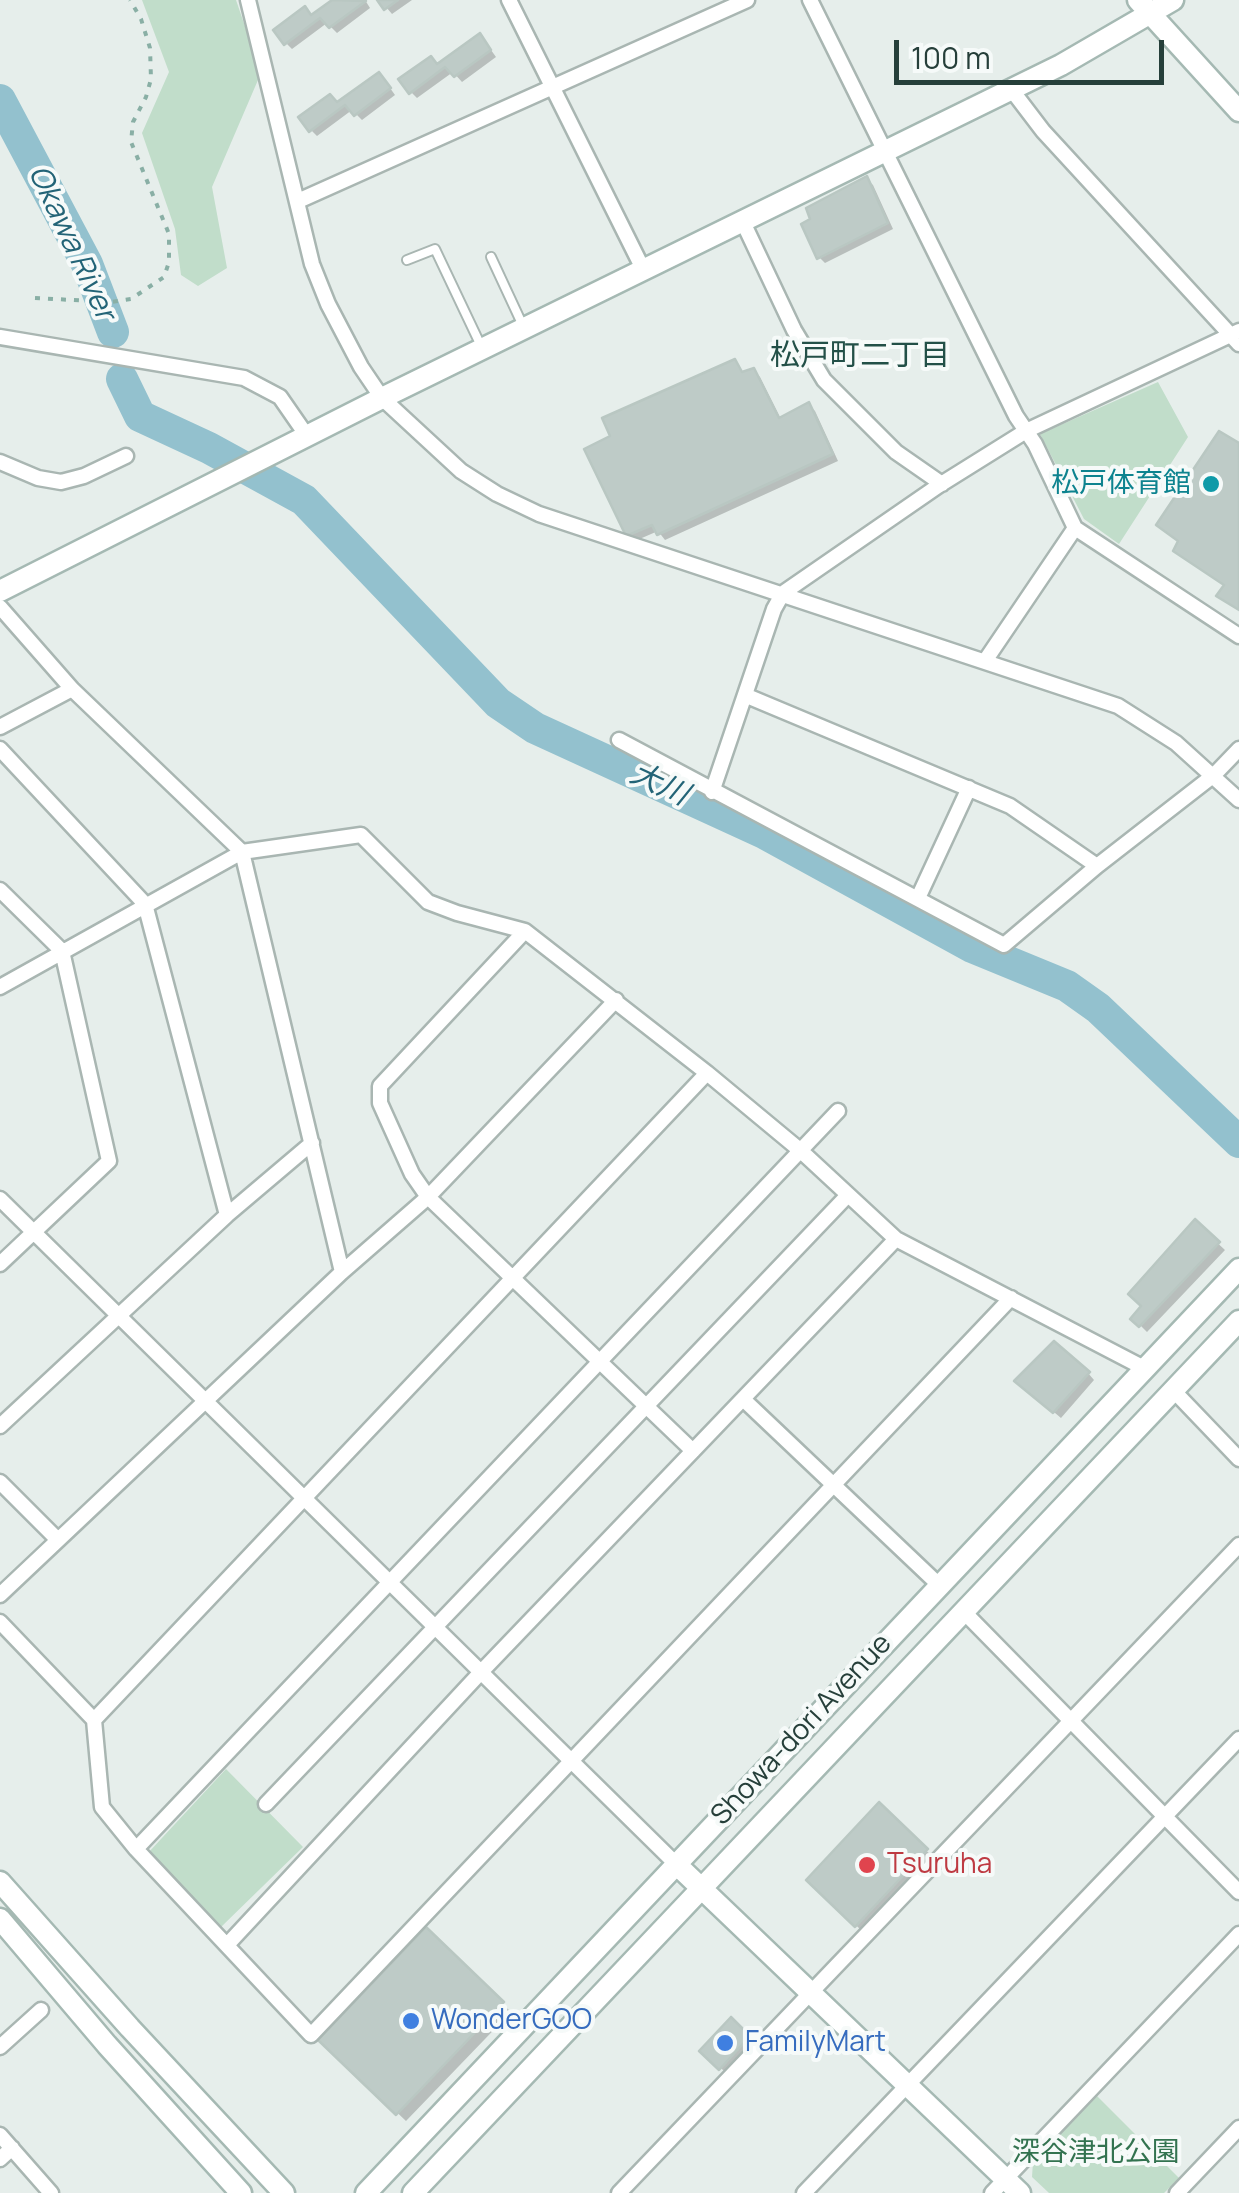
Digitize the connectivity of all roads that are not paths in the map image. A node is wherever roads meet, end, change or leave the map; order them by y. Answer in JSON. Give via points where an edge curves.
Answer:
{"nodes":[{"id":1,"x":510,"y":0,"type":"edge"},
{"id":2,"x":747,"y":0,"type":"edge"},
{"id":3,"x":810,"y":0,"type":"edge"},
{"id":4,"x":1173,"y":0,"type":"edge"},
{"id":5,"x":251,"y":1,"type":"edge"},
{"id":6,"x":1145,"y":7,"type":"edge"},
{"id":7,"x":553,"y":87,"type":"junction"},
{"id":8,"x":1011,"y":89,"type":"junction"},
{"id":9,"x":1239,"y":111,"type":"edge"},
{"id":10,"x":884,"y":150,"type":"junction"},
{"id":11,"x":298,"y":200,"type":"junction"},
{"id":12,"x":742,"y":220,"type":"junction"},
{"id":13,"x":491,"y":258,"type":"dead end"},
{"id":14,"x":407,"y":260,"type":"dead end"},
{"id":15,"x":643,"y":269,"type":"junction"},
{"id":16,"x":524,"y":328,"type":"junction"},
{"id":17,"x":0,"y":337,"type":"edge"},
{"id":18,"x":1236,"y":337,"type":"edge"},
{"id":19,"x":482,"y":348,"type":"junction"},
{"id":20,"x":382,"y":398,"type":"junction"},
{"id":21,"x":1026,"y":432,"type":"junction"},
{"id":22,"x":307,"y":436,"type":"junction"},
{"id":23,"x":126,"y":456,"type":"dead end"},
{"id":24,"x":0,"y":462,"type":"edge"},
{"id":25,"x":942,"y":484,"type":"junction"},
{"id":26,"x":1075,"y":528,"type":"junction"},
{"id":27,"x":0,"y":591,"type":"edge"},
{"id":28,"x":783,"y":593,"type":"junction"},
{"id":29,"x":0,"y":607,"type":"edge"},
{"id":30,"x":1239,"y":636,"type":"edge"},
{"id":31,"x":985,"y":661,"type":"junction"},
{"id":32,"x":72,"y":689,"type":"junction"},
{"id":33,"x":746,"y":696,"type":"junction"},
{"id":34,"x":0,"y":727,"type":"edge"},
{"id":35,"x":618,"y":740,"type":"dead end"},
{"id":36,"x":0,"y":749,"type":"edge"},
{"id":37,"x":1239,"y":749,"type":"edge"},
{"id":38,"x":1214,"y":775,"type":"junction"},
{"id":39,"x":969,"y":788,"type":"junction"},
{"id":40,"x":712,"y":792,"type":"junction"},
{"id":41,"x":1239,"y":800,"type":"edge"},
{"id":42,"x":242,"y":852,"type":"junction"},
{"id":43,"x":1098,"y":866,"type":"junction"},
{"id":44,"x":0,"y":890,"type":"edge"},
{"id":45,"x":918,"y":898,"type":"junction"},
{"id":46,"x":145,"y":904,"type":"junction"},
{"id":47,"x":525,"y":931,"type":"junction"},
{"id":48,"x":62,"y":951,"type":"junction"},
{"id":49,"x":0,"y":987,"type":"edge"},
{"id":50,"x":616,"y":1000,"type":"junction"},
{"id":51,"x":707,"y":1073,"type":"junction"},
{"id":52,"x":838,"y":1110,"type":"dead end"},
{"id":53,"x":312,"y":1142,"type":"junction"},
{"id":54,"x":801,"y":1151,"type":"junction"},
{"id":55,"x":848,"y":1195,"type":"junction"},
{"id":56,"x":428,"y":1197,"type":"junction"},
{"id":57,"x":0,"y":1199,"type":"edge"},
{"id":58,"x":227,"y":1215,"type":"junction"},
{"id":59,"x":34,"y":1232,"type":"junction"},
{"id":60,"x":896,"y":1239,"type":"junction"},
{"id":61,"x":0,"y":1264,"type":"edge"},
{"id":62,"x":1239,"y":1268,"type":"edge"},
{"id":63,"x":342,"y":1272,"type":"junction"},
{"id":64,"x":513,"y":1280,"type":"junction"},
{"id":65,"x":1012,"y":1298,"type":"junction"},
{"id":66,"x":120,"y":1314,"type":"junction"},
{"id":67,"x":1239,"y":1321,"type":"edge"},
{"id":68,"x":598,"y":1362,"type":"junction"},
{"id":69,"x":1144,"y":1368,"type":"junction"},
{"id":70,"x":1173,"y":1390,"type":"junction"},
{"id":71,"x":743,"y":1399,"type":"junction"},
{"id":72,"x":206,"y":1400,"type":"junction"},
{"id":73,"x":646,"y":1407,"type":"junction"},
{"id":74,"x":0,"y":1426,"type":"edge"},
{"id":75,"x":694,"y":1451,"type":"junction"},
{"id":76,"x":1239,"y":1459,"type":"edge"},
{"id":77,"x":0,"y":1482,"type":"edge"},
{"id":78,"x":833,"y":1487,"type":"junction"},
{"id":79,"x":305,"y":1498,"type":"junction"},
{"id":80,"x":58,"y":1540,"type":"junction"},
{"id":81,"x":1239,"y":1545,"type":"edge"},
{"id":82,"x":392,"y":1583,"type":"junction"},
{"id":83,"x":938,"y":1584,"type":"junction"},
{"id":84,"x":0,"y":1595,"type":"edge"},
{"id":85,"x":965,"y":1613,"type":"junction"},
{"id":86,"x":0,"y":1622,"type":"edge"},
{"id":87,"x":437,"y":1628,"type":"junction"},
{"id":88,"x":482,"y":1672,"type":"junction"},
{"id":89,"x":1071,"y":1719,"type":"junction"},
{"id":90,"x":94,"y":1720,"type":"junction"},
{"id":91,"x":1239,"y":1740,"type":"edge"},
{"id":92,"x":572,"y":1760,"type":"junction"},
{"id":93,"x":266,"y":1804,"type":"dead end"},
{"id":94,"x":1166,"y":1815,"type":"junction"},
{"id":95,"x":136,"y":1849,"type":"junction"},
{"id":96,"x":676,"y":1864,"type":"junction"},
{"id":97,"x":0,"y":1882,"type":"edge"},
{"id":98,"x":701,"y":1888,"type":"junction"},
{"id":99,"x":1239,"y":1892,"type":"edge"},
{"id":100,"x":0,"y":1920,"type":"edge"},
{"id":101,"x":1239,"y":1934,"type":"edge"},
{"id":102,"x":227,"y":1944,"type":"junction"},
{"id":103,"x":810,"y":1990,"type":"junction"},
{"id":104,"x":41,"y":2010,"type":"dead end"},
{"id":105,"x":0,"y":2047,"type":"edge"},
{"id":106,"x":907,"y":2085,"type":"junction"},
{"id":107,"x":1239,"y":2128,"type":"edge"},
{"id":108,"x":0,"y":2135,"type":"edge"},
{"id":109,"x":12,"y":2148,"type":"junction"},
{"id":110,"x":0,"y":2159,"type":"edge"},
{"id":111,"x":1006,"y":2188,"type":"edge"},
{"id":112,"x":51,"y":2193,"type":"edge"},
{"id":113,"x":241,"y":2193,"type":"edge"},
{"id":114,"x":284,"y":2193,"type":"edge"},
{"id":115,"x":366,"y":2193,"type":"edge"},
{"id":116,"x":413,"y":2193,"type":"edge"},
{"id":117,"x":619,"y":2193,"type":"edge"},
{"id":118,"x":804,"y":2193,"type":"edge"},
{"id":119,"x":1177,"y":2193,"type":"edge"}],
"edges":[{"from":1,"to":7,"type":"street"},
{"from":2,"to":7,"type":"street"},
{"from":3,"to":10,"type":"street"},
{"from":4,"to":6,"type":"street"},
{"from":5,"to":11,"type":"street"},
{"from":6,"to":8,"type":"street"},
{"from":6,"to":9,"type":"street"},
{"from":7,"to":11,"type":"street"},
{"from":7,"to":15,"type":"street"},
{"from":8,"to":10,"type":"street"},
{"from":8,"to":18,"type":"street"},
{"from":10,"to":12,"type":"street"},
{"from":10,"to":21,"type":"street"},
{"from":11,"to":20,"type":"street","via":[[328,304]]},
{"from":12,"to":15,"type":"street"},
{"from":12,"to":25,"type":"street","via":[[824,380],[896,452]]},
{"from":13,"to":16,"type":"lane"},
{"from":14,"to":19,"type":"lane","via":[[436,249]]},
{"from":15,"to":16,"type":"street"},
{"from":16,"to":19,"type":"street"},
{"from":17,"to":22,"type":"street","via":[[244,378],[280,397]]},
{"from":18,"to":21,"type":"street"},
{"from":19,"to":20,"type":"street"},
{"from":20,"to":22,"type":"street"},
{"from":20,"to":28,"type":"street","via":[[460,471],[497,494],[539,514]]},
{"from":21,"to":25,"type":"street"},
{"from":21,"to":26,"type":"street"},
{"from":22,"to":27,"type":"street"},
{"from":23,"to":24,"type":"street","via":[[61,482]]},
{"from":25,"to":28,"type":"street"},
{"from":26,"to":30,"type":"street"},
{"from":26,"to":31,"type":"street"},
{"from":28,"to":31,"type":"street"},
{"from":28,"to":33,"type":"street"},
{"from":29,"to":32,"type":"street"},
{"from":31,"to":38,"type":"street","via":[[1118,706]]},
{"from":32,"to":34,"type":"street"},
{"from":32,"to":42,"type":"street"},
{"from":33,"to":39,"type":"street"},
{"from":33,"to":40,"type":"street"},
{"from":35,"to":40,"type":"street"},
{"from":36,"to":46,"type":"street"},
{"from":37,"to":38,"type":"street"},
{"from":38,"to":41,"type":"street"},
{"from":38,"to":43,"type":"street"},
{"from":39,"to":43,"type":"street","via":[[1010,806]]},
{"from":39,"to":45,"type":"street"},
{"from":40,"to":45,"type":"street"},
{"from":42,"to":46,"type":"street"},
{"from":42,"to":47,"type":"street","via":[[360,835],[428,902]]},
{"from":42,"to":53,"type":"street"},
{"from":43,"to":45,"type":"street","via":[[1004,945]]},
{"from":44,"to":48,"type":"street"},
{"from":46,"to":48,"type":"street"},
{"from":46,"to":58,"type":"street"},
{"from":47,"to":50,"type":"street"},
{"from":47,"to":56,"type":"street","via":[[380,1086],[380,1103]]},
{"from":48,"to":49,"type":"street"},
{"from":48,"to":59,"type":"street","via":[[109,1162]]},
{"from":50,"to":51,"type":"street"},
{"from":50,"to":56,"type":"street"},
{"from":51,"to":54,"type":"street"},
{"from":51,"to":64,"type":"street"},
{"from":52,"to":54,"type":"street"},
{"from":53,"to":58,"type":"street"},
{"from":53,"to":63,"type":"street"},
{"from":54,"to":55,"type":"street"},
{"from":54,"to":68,"type":"street"},
{"from":55,"to":60,"type":"street"},
{"from":55,"to":73,"type":"street"},
{"from":56,"to":63,"type":"street"},
{"from":56,"to":64,"type":"street"},
{"from":57,"to":59,"type":"street"},
{"from":58,"to":66,"type":"street"},
{"from":59,"to":61,"type":"street"},
{"from":59,"to":66,"type":"street"},
{"from":60,"to":65,"type":"street"},
{"from":60,"to":71,"type":"street"},
{"from":62,"to":69,"type":"street","name":"Showa-dori Avenue"},
{"from":63,"to":72,"type":"street"},
{"from":64,"to":68,"type":"street"},
{"from":64,"to":79,"type":"street"},
{"from":65,"to":69,"type":"street"},
{"from":65,"to":78,"type":"street"},
{"from":66,"to":72,"type":"street"},
{"from":66,"to":74,"type":"street"},
{"from":67,"to":70,"type":"street","name":"Showa-dori Avenue"},
{"from":68,"to":73,"type":"street"},
{"from":68,"to":82,"type":"street"},
{"from":69,"to":83,"type":"street","name":"Showa-dori Avenue"},
{"from":70,"to":76,"type":"street"},
{"from":70,"to":85,"type":"street","name":"Showa-dori Avenue"},
{"from":71,"to":75,"type":"street"},
{"from":71,"to":78,"type":"street"},
{"from":72,"to":79,"type":"street"},
{"from":72,"to":80,"type":"street"},
{"from":73,"to":75,"type":"street"},
{"from":73,"to":87,"type":"street"},
{"from":75,"to":88,"type":"street"},
{"from":77,"to":80,"type":"street"},
{"from":78,"to":83,"type":"street"},
{"from":78,"to":92,"type":"street"},
{"from":79,"to":82,"type":"street"},
{"from":79,"to":90,"type":"street"},
{"from":80,"to":84,"type":"street"},
{"from":81,"to":89,"type":"street"},
{"from":82,"to":87,"type":"street"},
{"from":82,"to":95,"type":"street"},
{"from":83,"to":96,"type":"street","name":"Showa-dori Avenue"},
{"from":85,"to":89,"type":"street"},
{"from":85,"to":98,"type":"street","name":"Showa-dori Avenue"},
{"from":86,"to":90,"type":"street"},
{"from":87,"to":88,"type":"street"},
{"from":87,"to":93,"type":"street"},
{"from":88,"to":92,"type":"street"},
{"from":88,"to":102,"type":"street"},
{"from":89,"to":94,"type":"street"},
{"from":89,"to":103,"type":"street"},
{"from":90,"to":95,"type":"street","via":[[102,1807]]},
{"from":91,"to":94,"type":"street"},
{"from":92,"to":96,"type":"street"},
{"from":92,"to":102,"type":"street","via":[[311,2035]]},
{"from":94,"to":99,"type":"street"},
{"from":94,"to":106,"type":"street"},
{"from":95,"to":102,"type":"street"},
{"from":96,"to":98,"type":"street"},
{"from":96,"to":115,"type":"street","name":"Showa-dori Avenue"},
{"from":97,"to":114,"type":"street"},
{"from":98,"to":103,"type":"street"},
{"from":98,"to":116,"type":"street","name":"Showa-dori Avenue"},
{"from":100,"to":113,"type":"street"},
{"from":101,"to":111,"type":"street"},
{"from":103,"to":106,"type":"street"},
{"from":103,"to":117,"type":"street"},
{"from":104,"to":105,"type":"street"},
{"from":106,"to":111,"type":"street"},
{"from":106,"to":118,"type":"street"},
{"from":107,"to":119,"type":"street"},
{"from":108,"to":109,"type":"street"},
{"from":109,"to":110,"type":"street"},
{"from":109,"to":112,"type":"street"}]}
